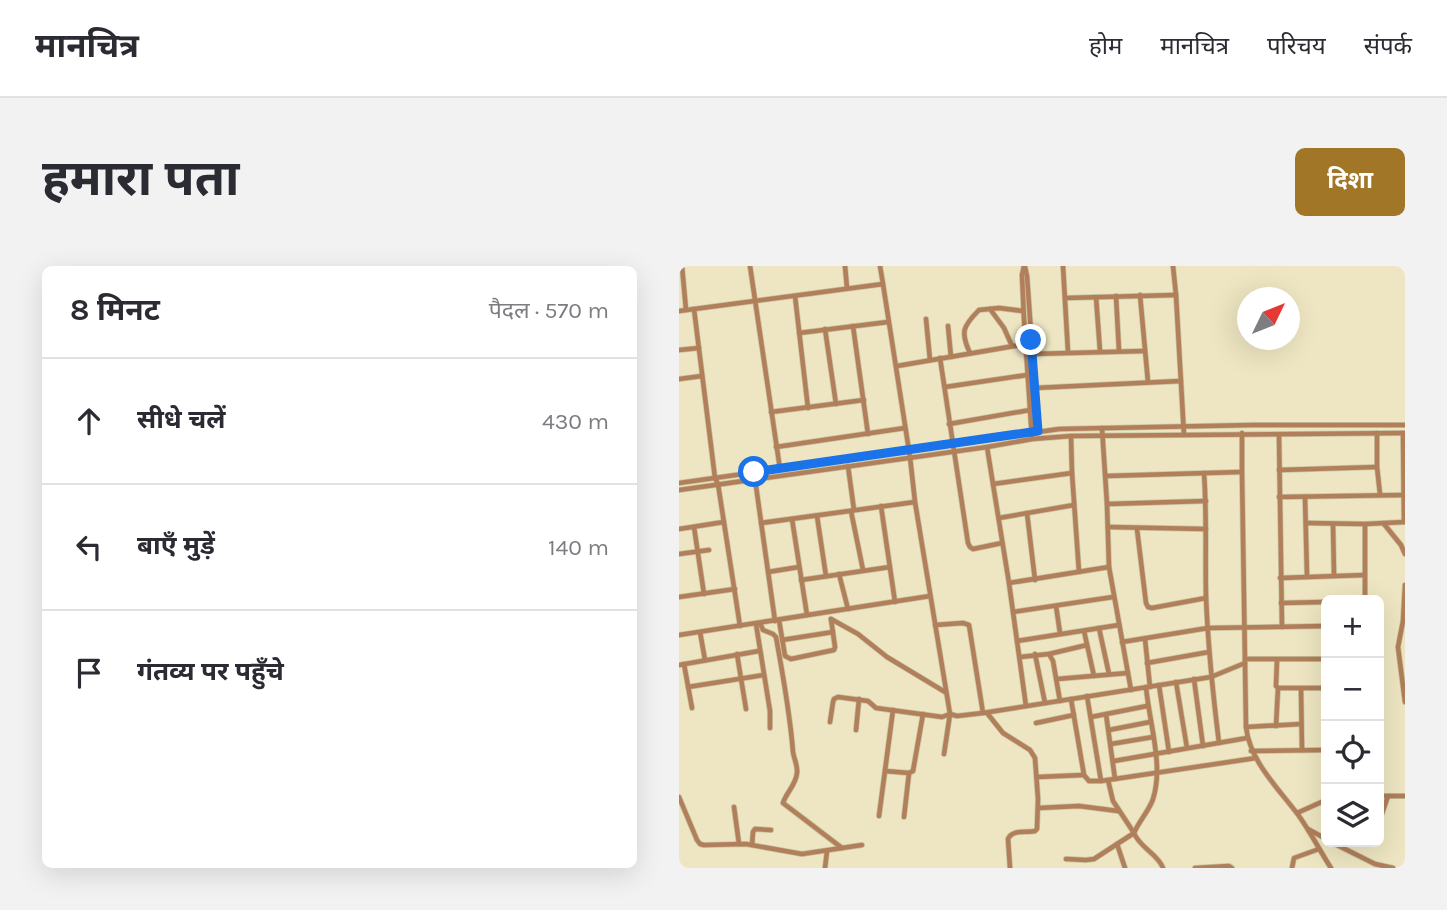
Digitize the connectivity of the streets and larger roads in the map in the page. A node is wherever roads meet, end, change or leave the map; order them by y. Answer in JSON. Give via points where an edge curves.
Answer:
{"nodes":[{"id":1,"x":682,"y":266,"type":"edge"},
{"id":2,"x":750,"y":266,"type":"edge"},
{"id":3,"x":845,"y":266,"type":"edge"},
{"id":4,"x":880,"y":266,"type":"edge"},
{"id":5,"x":1063,"y":266,"type":"edge"},
{"id":6,"x":1173,"y":266,"type":"edge"},
{"id":7,"x":883,"y":284,"type":"junction"},
{"id":8,"x":847,"y":288,"type":"junction"},
{"id":9,"x":1140,"y":295,"type":"junction"},
{"id":10,"x":1176,"y":295,"type":"junction"},
{"id":11,"x":795,"y":296,"type":"junction"},
{"id":12,"x":1095,"y":296,"type":"junction"},
{"id":13,"x":1116,"y":296,"type":"junction"},
{"id":14,"x":1065,"y":298,"type":"junction"},
{"id":15,"x":755,"y":302,"type":"junction"},
{"id":16,"x":694,"y":309,"type":"junction"},
{"id":17,"x":990,"y":309,"type":"junction"},
{"id":18,"x":686,"y":310,"type":"junction"},
{"id":19,"x":679,"y":311,"type":"edge"},
{"id":20,"x":1024,"y":311,"type":"junction"},
{"id":21,"x":926,"y":319,"type":"dead end"},
{"id":22,"x":888,"y":321,"type":"junction"},
{"id":23,"x":853,"y":326,"type":"junction"},
{"id":24,"x":948,"y":326,"type":"dead end"},
{"id":25,"x":825,"y":328,"type":"junction"},
{"id":26,"x":799,"y":333,"type":"junction"},
{"id":27,"x":1026,"y":344,"type":"junction"},
{"id":28,"x":1012,"y":346,"type":"junction"},
{"id":29,"x":699,"y":348,"type":"junction"},
{"id":30,"x":679,"y":350,"type":"edge"},
{"id":31,"x":1119,"y":351,"type":"junction"},
{"id":32,"x":1145,"y":351,"type":"junction"},
{"id":33,"x":1068,"y":352,"type":"junction"},
{"id":34,"x":1100,"y":352,"type":"junction"},
{"id":35,"x":970,"y":353,"type":"junction"},
{"id":36,"x":1032,"y":354,"type":"junction"},
{"id":37,"x":950,"y":357,"type":"junction"},
{"id":38,"x":940,"y":358,"type":"junction"},
{"id":39,"x":925,"y":361,"type":"junction"},
{"id":40,"x":897,"y":366,"type":"junction"},
{"id":41,"x":1027,"y":375,"type":"junction"},
{"id":42,"x":703,"y":376,"type":"junction"},
{"id":43,"x":679,"y":379,"type":"edge"},
{"id":44,"x":1181,"y":381,"type":"junction"},
{"id":45,"x":1148,"y":382,"type":"junction"},
{"id":46,"x":945,"y":387,"type":"junction"},
{"id":47,"x":1034,"y":388,"type":"junction"},
{"id":48,"x":864,"y":400,"type":"junction"},
{"id":49,"x":836,"y":404,"type":"junction"},
{"id":50,"x":808,"y":408,"type":"junction"},
{"id":51,"x":1030,"y":410,"type":"junction"},
{"id":52,"x":771,"y":412,"type":"junction"},
{"id":53,"x":949,"y":424,"type":"junction"},
{"id":54,"x":1243,"y":425,"type":"junction"},
{"id":55,"x":1405,"y":425,"type":"edge"},
{"id":56,"x":1184,"y":427,"type":"junction"},
{"id":57,"x":905,"y":428,"type":"junction"},
{"id":58,"x":1102,"y":428,"type":"junction"},
{"id":59,"x":1035,"y":432,"type":"junction"},
{"id":60,"x":1242,"y":433,"type":"junction"},
{"id":61,"x":1377,"y":433,"type":"junction"},
{"id":62,"x":1404,"y":433,"type":"edge"},
{"id":63,"x":868,"y":434,"type":"junction"},
{"id":64,"x":1184,"y":435,"type":"junction"},
{"id":65,"x":1279,"y":435,"type":"junction"},
{"id":66,"x":1071,"y":436,"type":"junction"},
{"id":67,"x":1103,"y":436,"type":"junction"},
{"id":68,"x":1032,"y":439,"type":"junction"},
{"id":69,"x":1039,"y":439,"type":"junction"},
{"id":70,"x":952,"y":443,"type":"junction"},
{"id":71,"x":776,"y":447,"type":"junction"},
{"id":72,"x":987,"y":447,"type":"junction"},
{"id":73,"x":909,"y":450,"type":"junction"},
{"id":74,"x":954,"y":452,"type":"junction"},
{"id":75,"x":910,"y":457,"type":"junction"},
{"id":76,"x":848,"y":466,"type":"junction"},
{"id":77,"x":1377,"y":467,"type":"junction"},
{"id":78,"x":780,"y":468,"type":"junction"},
{"id":79,"x":1279,"y":470,"type":"junction"},
{"id":80,"x":754,"y":472,"type":"junction"},
{"id":81,"x":1241,"y":472,"type":"junction"},
{"id":82,"x":1072,"y":473,"type":"junction"},
{"id":83,"x":1204,"y":473,"type":"junction"},
{"id":84,"x":781,"y":476,"type":"junction"},
{"id":85,"x":1106,"y":476,"type":"junction"},
{"id":86,"x":715,"y":478,"type":"junction"},
{"id":87,"x":755,"y":480,"type":"junction"},
{"id":88,"x":679,"y":483,"type":"edge"},
{"id":89,"x":718,"y":484,"type":"junction"},
{"id":90,"x":993,"y":484,"type":"junction"},
{"id":91,"x":679,"y":490,"type":"edge"},
{"id":92,"x":1380,"y":494,"type":"junction"},
{"id":93,"x":1405,"y":495,"type":"edge"},
{"id":94,"x":1279,"y":496,"type":"junction"},
{"id":95,"x":1305,"y":497,"type":"junction"},
{"id":96,"x":1206,"y":500,"type":"junction"},
{"id":97,"x":915,"y":502,"type":"junction"},
{"id":98,"x":1107,"y":504,"type":"junction"},
{"id":99,"x":1074,"y":505,"type":"junction"},
{"id":100,"x":881,"y":506,"type":"junction"},
{"id":101,"x":853,"y":510,"type":"junction"},
{"id":102,"x":1027,"y":513,"type":"junction"},
{"id":103,"x":817,"y":516,"type":"junction"},
{"id":104,"x":999,"y":518,"type":"junction"},
{"id":105,"x":792,"y":519,"type":"junction"},
{"id":106,"x":724,"y":522,"type":"junction"},
{"id":107,"x":1404,"y":522,"type":"edge"},
{"id":108,"x":761,"y":523,"type":"junction"},
{"id":109,"x":1306,"y":523,"type":"junction"},
{"id":110,"x":1333,"y":524,"type":"junction"},
{"id":111,"x":1365,"y":524,"type":"junction"},
{"id":112,"x":1384,"y":524,"type":"junction"},
{"id":113,"x":694,"y":527,"type":"junction"},
{"id":114,"x":1108,"y":527,"type":"junction"},
{"id":115,"x":679,"y":529,"type":"edge"},
{"id":116,"x":1137,"y":529,"type":"junction"},
{"id":117,"x":1206,"y":529,"type":"junction"},
{"id":118,"x":1002,"y":543,"type":"junction"},
{"id":119,"x":709,"y":550,"type":"dead end"},
{"id":120,"x":697,"y":552,"type":"junction"},
{"id":121,"x":679,"y":554,"type":"edge"},
{"id":122,"x":1405,"y":554,"type":"edge"},
{"id":123,"x":799,"y":567,"type":"junction"},
{"id":124,"x":890,"y":567,"type":"junction"},
{"id":125,"x":1109,"y":568,"type":"junction"},
{"id":126,"x":863,"y":570,"type":"junction"},
{"id":127,"x":768,"y":572,"type":"junction"},
{"id":128,"x":1079,"y":572,"type":"junction"},
{"id":129,"x":839,"y":574,"type":"junction"},
{"id":130,"x":1365,"y":575,"type":"junction"},
{"id":131,"x":826,"y":576,"type":"junction"},
{"id":132,"x":1307,"y":576,"type":"junction"},
{"id":133,"x":1334,"y":576,"type":"junction"},
{"id":134,"x":1280,"y":578,"type":"junction"},
{"id":135,"x":801,"y":580,"type":"junction"},
{"id":136,"x":1035,"y":580,"type":"junction"},
{"id":137,"x":1009,"y":583,"type":"junction"},
{"id":138,"x":1405,"y":585,"type":"edge"},
{"id":139,"x":734,"y":589,"type":"junction"},
{"id":140,"x":704,"y":594,"type":"junction"},
{"id":141,"x":1364,"y":595,"type":"edge"},
{"id":142,"x":930,"y":596,"type":"junction"},
{"id":143,"x":679,"y":597,"type":"edge"},
{"id":144,"x":1114,"y":597,"type":"junction"},
{"id":145,"x":1206,"y":598,"type":"junction"},
{"id":146,"x":895,"y":602,"type":"junction"},
{"id":147,"x":1321,"y":602,"type":"edge"},
{"id":148,"x":1281,"y":603,"type":"junction"},
{"id":149,"x":1056,"y":606,"type":"junction"},
{"id":150,"x":848,"y":610,"type":"junction"},
{"id":151,"x":831,"y":612,"type":"junction"},
{"id":152,"x":1013,"y":612,"type":"junction"},
{"id":153,"x":807,"y":615,"type":"junction"},
{"id":154,"x":831,"y":619,"type":"junction"},
{"id":155,"x":777,"y":621,"type":"junction"},
{"id":156,"x":758,"y":624,"type":"junction"},
{"id":157,"x":935,"y":625,"type":"junction"},
{"id":158,"x":1119,"y":625,"type":"junction"},
{"id":159,"x":679,"y":626,"type":"edge"},
{"id":160,"x":740,"y":626,"type":"junction"},
{"id":161,"x":1321,"y":626,"type":"edge"},
{"id":162,"x":1282,"y":627,"type":"junction"},
{"id":163,"x":1100,"y":628,"type":"junction"},
{"id":164,"x":1208,"y":628,"type":"junction"},
{"id":165,"x":1245,"y":628,"type":"junction"},
{"id":166,"x":1084,"y":631,"type":"junction"},
{"id":167,"x":700,"y":632,"type":"junction"},
{"id":168,"x":833,"y":632,"type":"junction"},
{"id":169,"x":1060,"y":633,"type":"junction"},
{"id":170,"x":680,"y":635,"type":"edge"},
{"id":171,"x":1405,"y":636,"type":"edge"},
{"id":172,"x":1145,"y":639,"type":"junction"},
{"id":173,"x":782,"y":640,"type":"junction"},
{"id":174,"x":1017,"y":641,"type":"junction"},
{"id":175,"x":1399,"y":641,"type":"junction"},
{"id":176,"x":1122,"y":642,"type":"junction"},
{"id":177,"x":1087,"y":645,"type":"junction"},
{"id":178,"x":759,"y":651,"type":"junction"},
{"id":179,"x":1209,"y":652,"type":"junction"},
{"id":180,"x":737,"y":654,"type":"junction"},
{"id":181,"x":1035,"y":654,"type":"junction"},
{"id":182,"x":1049,"y":654,"type":"junction"},
{"id":183,"x":1020,"y":657,"type":"junction"},
{"id":184,"x":1321,"y":659,"type":"edge"},
{"id":185,"x":705,"y":660,"type":"junction"},
{"id":186,"x":1277,"y":660,"type":"junction"},
{"id":187,"x":1245,"y":661,"type":"junction"},
{"id":188,"x":1147,"y":663,"type":"junction"},
{"id":189,"x":1403,"y":663,"type":"edge"},
{"id":190,"x":682,"y":664,"type":"edge"},
{"id":191,"x":1128,"y":673,"type":"junction"},
{"id":192,"x":1109,"y":674,"type":"junction"},
{"id":193,"x":764,"y":675,"type":"junction"},
{"id":194,"x":1094,"y":676,"type":"junction"},
{"id":195,"x":1211,"y":677,"type":"junction"},
{"id":196,"x":740,"y":678,"type":"junction"},
{"id":197,"x":1057,"y":679,"type":"junction"},
{"id":198,"x":1194,"y":679,"type":"junction"},
{"id":199,"x":1177,"y":682,"type":"junction"},
{"id":200,"x":1160,"y":685,"type":"junction"},
{"id":201,"x":688,"y":687,"type":"junction"},
{"id":202,"x":1148,"y":687,"type":"junction"},
{"id":203,"x":1278,"y":688,"type":"junction"},
{"id":204,"x":1321,"y":688,"type":"edge"},
{"id":205,"x":1301,"y":689,"type":"junction"},
{"id":206,"x":1131,"y":690,"type":"junction"},
{"id":207,"x":946,"y":692,"type":"junction"},
{"id":208,"x":1087,"y":696,"type":"junction"},
{"id":209,"x":859,"y":699,"type":"junction"},
{"id":210,"x":1071,"y":699,"type":"junction"},
{"id":211,"x":1060,"y":701,"type":"junction"},
{"id":212,"x":1405,"y":702,"type":"edge"},
{"id":213,"x":1045,"y":703,"type":"junction"},
{"id":214,"x":1026,"y":706,"type":"junction"},
{"id":215,"x":1147,"y":706,"type":"junction"},
{"id":216,"x":692,"y":708,"type":"dead end"},
{"id":217,"x":746,"y":709,"type":"dead end"},
{"id":218,"x":893,"y":710,"type":"junction"},
{"id":219,"x":985,"y":713,"type":"junction"},
{"id":220,"x":1106,"y":713,"type":"junction"},
{"id":221,"x":923,"y":714,"type":"junction"},
{"id":222,"x":950,"y":714,"type":"junction"},
{"id":223,"x":1074,"y":716,"type":"junction"},
{"id":224,"x":1091,"y":717,"type":"junction"},
{"id":225,"x":830,"y":722,"type":"dead end"},
{"id":226,"x":1150,"y":722,"type":"junction"},
{"id":227,"x":1036,"y":723,"type":"dead end"},
{"id":228,"x":1301,"y":724,"type":"junction"},
{"id":229,"x":1276,"y":726,"type":"junction"},
{"id":230,"x":1245,"y":727,"type":"junction"},
{"id":231,"x":770,"y":728,"type":"dead end"},
{"id":232,"x":856,"y":730,"type":"dead end"},
{"id":233,"x":1109,"y":730,"type":"junction"},
{"id":234,"x":1153,"y":737,"type":"junction"},
{"id":235,"x":1247,"y":738,"type":"junction"},
{"id":236,"x":1219,"y":743,"type":"junction"},
{"id":237,"x":1111,"y":744,"type":"junction"},
{"id":238,"x":1203,"y":746,"type":"junction"},
{"id":239,"x":1187,"y":748,"type":"junction"},
{"id":240,"x":1301,"y":750,"type":"junction"},
{"id":241,"x":1321,"y":750,"type":"edge"},
{"id":242,"x":1251,"y":751,"type":"junction"},
{"id":243,"x":1170,"y":752,"type":"junction"},
{"id":244,"x":944,"y":754,"type":"dead end"},
{"id":245,"x":1155,"y":755,"type":"junction"},
{"id":246,"x":1256,"y":758,"type":"junction"},
{"id":247,"x":1114,"y":761,"type":"junction"},
{"id":248,"x":885,"y":771,"type":"junction"},
{"id":249,"x":1157,"y":772,"type":"junction"},
{"id":250,"x":909,"y":773,"type":"junction"},
{"id":251,"x":1084,"y":775,"type":"junction"},
{"id":252,"x":1037,"y":777,"type":"junction"},
{"id":253,"x":1115,"y":779,"type":"junction"},
{"id":254,"x":1101,"y":780,"type":"junction"},
{"id":255,"x":1108,"y":780,"type":"junction"},
{"id":256,"x":1384,"y":796,"type":"edge"},
{"id":257,"x":1388,"y":796,"type":"junction"},
{"id":258,"x":1405,"y":796,"type":"edge"},
{"id":259,"x":679,"y":797,"type":"edge"},
{"id":260,"x":1321,"y":802,"type":"edge"},
{"id":261,"x":734,"y":807,"type":"dead end"},
{"id":262,"x":1038,"y":808,"type":"junction"},
{"id":263,"x":1384,"y":808,"type":"edge"},
{"id":264,"x":1119,"y":811,"type":"junction"},
{"id":265,"x":1297,"y":813,"type":"junction"},
{"id":266,"x":879,"y":816,"type":"dead end"},
{"id":267,"x":904,"y":817,"type":"dead end"},
{"id":268,"x":1307,"y":828,"type":"junction"},
{"id":269,"x":771,"y":830,"type":"dead end"},
{"id":270,"x":1134,"y":833,"type":"junction"},
{"id":271,"x":1321,"y":837,"type":"edge"},
{"id":272,"x":739,"y":844,"type":"junction"},
{"id":273,"x":1117,"y":844,"type":"junction"},
{"id":274,"x":752,"y":845,"type":"junction"},
{"id":275,"x":862,"y":845,"type":"dead end"},
{"id":276,"x":1340,"y":847,"type":"edge"},
{"id":277,"x":842,"y":848,"type":"junction"},
{"id":278,"x":1319,"y":849,"type":"junction"},
{"id":279,"x":827,"y":851,"type":"junction"},
{"id":280,"x":1066,"y":859,"type":"dead end"},
{"id":281,"x":1086,"y":860,"type":"junction"},
{"id":282,"x":1376,"y":866,"type":"edge"},
{"id":283,"x":825,"y":868,"type":"edge"},
{"id":284,"x":1010,"y":868,"type":"edge"},
{"id":285,"x":1086,"y":868,"type":"edge"},
{"id":286,"x":1125,"y":868,"type":"edge"},
{"id":287,"x":1163,"y":868,"type":"edge"},
{"id":288,"x":1195,"y":868,"type":"edge"},
{"id":289,"x":1232,"y":868,"type":"edge"},
{"id":290,"x":1292,"y":868,"type":"edge"},
{"id":291,"x":1331,"y":868,"type":"edge"},
{"id":292,"x":1393,"y":868,"type":"edge"}],
"edges":[{"from":1,"to":18,"type":"street"},
{"from":2,"to":15,"type":"street"},
{"from":3,"to":8,"type":"street"},
{"from":4,"to":7,"type":"street"},
{"from":5,"to":14,"type":"street"},
{"from":6,"to":10,"type":"street"},
{"from":7,"to":8,"type":"street"},
{"from":7,"to":22,"type":"street"},
{"from":8,"to":11,"type":"street"},
{"from":9,"to":10,"type":"street"},
{"from":9,"to":13,"type":"street"},
{"from":9,"to":32,"type":"street"},
{"from":10,"to":44,"type":"street"},
{"from":11,"to":15,"type":"street"},
{"from":11,"to":26,"type":"street"},
{"from":12,"to":13,"type":"street"},
{"from":12,"to":14,"type":"street"},
{"from":12,"to":34,"type":"street"},
{"from":13,"to":31,"type":"street"},
{"from":14,"to":33,"type":"street"},
{"from":15,"to":16,"type":"street"},
{"from":15,"to":52,"type":"street"},
{"from":16,"to":18,"type":"street"},
{"from":16,"to":29,"type":"street"},
{"from":17,"to":20,"type":"street"},
{"from":17,"to":28,"type":"street"},
{"from":17,"to":35,"type":"street","via":[[979,310],[966,324],[964,340]]},
{"from":18,"to":19,"type":"street"},
{"from":20,"to":27,"type":"street"},
{"from":20,"to":36,"type":"street","via":[[1024,266]]},
{"from":21,"to":39,"type":"street"},
{"from":22,"to":23,"type":"street"},
{"from":22,"to":40,"type":"street"},
{"from":23,"to":25,"type":"street"},
{"from":23,"to":48,"type":"street"},
{"from":24,"to":37,"type":"street"},
{"from":25,"to":26,"type":"street"},
{"from":25,"to":49,"type":"street"},
{"from":26,"to":50,"type":"street"},
{"from":27,"to":28,"type":"street"},
{"from":27,"to":41,"type":"street"},
{"from":28,"to":35,"type":"street"},
{"from":29,"to":30,"type":"street"},
{"from":29,"to":42,"type":"street"},
{"from":31,"to":32,"type":"street"},
{"from":31,"to":34,"type":"street"},
{"from":32,"to":45,"type":"street"},
{"from":33,"to":34,"type":"street"},
{"from":33,"to":36,"type":"street"},
{"from":35,"to":37,"type":"street"},
{"from":36,"to":47,"type":"street"},
{"from":37,"to":38,"type":"street"},
{"from":38,"to":39,"type":"street"},
{"from":38,"to":46,"type":"street"},
{"from":39,"to":40,"type":"street"},
{"from":40,"to":57,"type":"street"},
{"from":41,"to":46,"type":"street"},
{"from":41,"to":51,"type":"street"},
{"from":42,"to":43,"type":"street"},
{"from":42,"to":86,"type":"street"},
{"from":44,"to":45,"type":"street"},
{"from":44,"to":56,"type":"street"},
{"from":45,"to":47,"type":"street"},
{"from":46,"to":53,"type":"street"},
{"from":47,"to":59,"type":"street"},
{"from":48,"to":49,"type":"street"},
{"from":48,"to":63,"type":"street"},
{"from":49,"to":50,"type":"street"},
{"from":50,"to":52,"type":"street"},
{"from":51,"to":53,"type":"street"},
{"from":51,"to":59,"type":"street"},
{"from":52,"to":71,"type":"street"},
{"from":53,"to":70,"type":"street"},
{"from":54,"to":55,"type":"street"},
{"from":54,"to":56,"type":"street"},
{"from":54,"to":60,"type":"street"},
{"from":56,"to":58,"type":"street"},
{"from":56,"to":64,"type":"street"},
{"from":57,"to":63,"type":"street"},
{"from":57,"to":73,"type":"street"},
{"from":58,"to":59,"type":"street"},
{"from":58,"to":67,"type":"street"},
{"from":59,"to":68,"type":"street"},
{"from":59,"to":69,"type":"street"},
{"from":59,"to":70,"type":"street"},
{"from":60,"to":64,"type":"street"},
{"from":60,"to":65,"type":"street"},
{"from":60,"to":81,"type":"street"},
{"from":61,"to":62,"type":"street"},
{"from":61,"to":65,"type":"street"},
{"from":61,"to":77,"type":"street"},
{"from":62,"to":93,"type":"street"},
{"from":63,"to":71,"type":"street"},
{"from":64,"to":67,"type":"street"},
{"from":65,"to":79,"type":"street"},
{"from":66,"to":67,"type":"street"},
{"from":66,"to":69,"type":"street"},
{"from":66,"to":82,"type":"street"},
{"from":67,"to":85,"type":"street"},
{"from":68,"to":69,"type":"street"},
{"from":68,"to":72,"type":"street"},
{"from":70,"to":73,"type":"street"},
{"from":70,"to":74,"type":"street"},
{"from":71,"to":78,"type":"street"},
{"from":72,"to":74,"type":"street"},
{"from":72,"to":90,"type":"street"},
{"from":73,"to":75,"type":"street"},
{"from":73,"to":78,"type":"street"},
{"from":74,"to":75,"type":"street"},
{"from":74,"to":118,"type":"street","via":[[970,548]]},
{"from":75,"to":76,"type":"street"},
{"from":75,"to":97,"type":"street"},
{"from":76,"to":84,"type":"street"},
{"from":76,"to":101,"type":"street"},
{"from":77,"to":79,"type":"street"},
{"from":77,"to":92,"type":"street"},
{"from":78,"to":80,"type":"street"},
{"from":78,"to":84,"type":"street"},
{"from":79,"to":94,"type":"street"},
{"from":80,"to":86,"type":"street"},
{"from":80,"to":87,"type":"street"},
{"from":81,"to":83,"type":"street"},
{"from":81,"to":165,"type":"street"},
{"from":82,"to":90,"type":"street"},
{"from":82,"to":99,"type":"street"},
{"from":83,"to":85,"type":"street"},
{"from":83,"to":96,"type":"street"},
{"from":84,"to":87,"type":"street"},
{"from":85,"to":98,"type":"street"},
{"from":86,"to":88,"type":"street"},
{"from":86,"to":89,"type":"street"},
{"from":87,"to":89,"type":"street"},
{"from":87,"to":108,"type":"street"},
{"from":89,"to":91,"type":"street"},
{"from":89,"to":106,"type":"street"},
{"from":90,"to":104,"type":"street"},
{"from":92,"to":93,"type":"street"},
{"from":92,"to":95,"type":"street"},
{"from":93,"to":107,"type":"street"},
{"from":94,"to":95,"type":"street"},
{"from":94,"to":134,"type":"street"},
{"from":95,"to":109,"type":"street"},
{"from":96,"to":98,"type":"street"},
{"from":96,"to":117,"type":"street"},
{"from":97,"to":100,"type":"street"},
{"from":97,"to":142,"type":"street"},
{"from":98,"to":114,"type":"street"},
{"from":99,"to":102,"type":"street"},
{"from":99,"to":128,"type":"street"},
{"from":100,"to":101,"type":"street"},
{"from":100,"to":124,"type":"street"},
{"from":101,"to":103,"type":"street"},
{"from":101,"to":126,"type":"street"},
{"from":102,"to":104,"type":"street"},
{"from":102,"to":136,"type":"street"},
{"from":103,"to":105,"type":"street"},
{"from":103,"to":131,"type":"street"},
{"from":104,"to":118,"type":"street"},
{"from":105,"to":108,"type":"street"},
{"from":105,"to":123,"type":"street"},
{"from":106,"to":113,"type":"street"},
{"from":106,"to":139,"type":"street"},
{"from":107,"to":112,"type":"street"},
{"from":108,"to":127,"type":"street"},
{"from":109,"to":110,"type":"street"},
{"from":109,"to":132,"type":"street"},
{"from":110,"to":111,"type":"street"},
{"from":110,"to":133,"type":"street"},
{"from":111,"to":112,"type":"street"},
{"from":111,"to":130,"type":"street"},
{"from":112,"to":122,"type":"street"},
{"from":113,"to":115,"type":"street"},
{"from":113,"to":120,"type":"street"},
{"from":114,"to":116,"type":"street"},
{"from":114,"to":125,"type":"street"},
{"from":116,"to":117,"type":"street"},
{"from":116,"to":145,"type":"street","via":[[1148,607]]},
{"from":117,"to":145,"type":"street"},
{"from":118,"to":137,"type":"street"},
{"from":119,"to":120,"type":"street"},
{"from":120,"to":121,"type":"street"},
{"from":120,"to":140,"type":"street"},
{"from":123,"to":127,"type":"street"},
{"from":123,"to":135,"type":"street"},
{"from":124,"to":126,"type":"street"},
{"from":124,"to":146,"type":"street"},
{"from":125,"to":128,"type":"street"},
{"from":125,"to":144,"type":"street"},
{"from":126,"to":129,"type":"street"},
{"from":127,"to":155,"type":"street"},
{"from":128,"to":136,"type":"street"},
{"from":129,"to":131,"type":"street"},
{"from":129,"to":150,"type":"street"},
{"from":130,"to":133,"type":"street"},
{"from":130,"to":141,"type":"street"},
{"from":131,"to":135,"type":"street"},
{"from":132,"to":133,"type":"street"},
{"from":132,"to":134,"type":"street"},
{"from":134,"to":148,"type":"street"},
{"from":135,"to":153,"type":"street"},
{"from":136,"to":137,"type":"street"},
{"from":137,"to":152,"type":"street"},
{"from":138,"to":175,"type":"street"},
{"from":139,"to":140,"type":"street"},
{"from":139,"to":160,"type":"street"},
{"from":140,"to":143,"type":"street"},
{"from":142,"to":146,"type":"street"},
{"from":142,"to":157,"type":"street"},
{"from":144,"to":149,"type":"street"},
{"from":144,"to":158,"type":"street"},
{"from":145,"to":164,"type":"street"},
{"from":146,"to":150,"type":"street"},
{"from":147,"to":148,"type":"street"},
{"from":148,"to":162,"type":"street"},
{"from":149,"to":152,"type":"street"},
{"from":149,"to":169,"type":"street"},
{"from":150,"to":151,"type":"street"},
{"from":151,"to":153,"type":"street"},
{"from":151,"to":154,"type":"street"},
{"from":152,"to":174,"type":"street"},
{"from":153,"to":155,"type":"street"},
{"from":154,"to":168,"type":"street"},
{"from":154,"to":207,"type":"street"},
{"from":155,"to":156,"type":"street"},
{"from":155,"to":173,"type":"street"},
{"from":156,"to":160,"type":"street"},
{"from":156,"to":178,"type":"street"},
{"from":156,"to":277,"type":"street","via":[[776,637],[791,722],[797,769],[783,803]]},
{"from":157,"to":207,"type":"street"},
{"from":157,"to":219,"type":"street","via":[[969,625]]},
{"from":158,"to":163,"type":"street"},
{"from":158,"to":176,"type":"street"},
{"from":159,"to":170,"type":"street"},
{"from":160,"to":167,"type":"street"},
{"from":161,"to":162,"type":"street"},
{"from":162,"to":165,"type":"street"},
{"from":163,"to":166,"type":"street"},
{"from":163,"to":192,"type":"street"},
{"from":164,"to":165,"type":"street"},
{"from":164,"to":172,"type":"street"},
{"from":164,"to":179,"type":"street"},
{"from":165,"to":187,"type":"street"},
{"from":166,"to":169,"type":"street"},
{"from":166,"to":177,"type":"street"},
{"from":167,"to":170,"type":"street"},
{"from":167,"to":185,"type":"street"},
{"from":168,"to":173,"type":"street"},
{"from":168,"to":173,"type":"street","via":[[834,649],[791,659],[785,656]]},
{"from":169,"to":174,"type":"street"},
{"from":171,"to":175,"type":"street"},
{"from":172,"to":176,"type":"street"},
{"from":172,"to":188,"type":"street"},
{"from":174,"to":183,"type":"street"},
{"from":175,"to":189,"type":"street"},
{"from":176,"to":191,"type":"street"},
{"from":177,"to":182,"type":"street"},
{"from":177,"to":194,"type":"street"},
{"from":178,"to":180,"type":"street"},
{"from":178,"to":193,"type":"street"},
{"from":179,"to":188,"type":"street"},
{"from":179,"to":195,"type":"street"},
{"from":180,"to":185,"type":"street"},
{"from":180,"to":196,"type":"street"},
{"from":181,"to":182,"type":"street"},
{"from":181,"to":183,"type":"street"},
{"from":181,"to":213,"type":"street"},
{"from":182,"to":197,"type":"street"},
{"from":183,"to":214,"type":"street"},
{"from":184,"to":186,"type":"street"},
{"from":185,"to":190,"type":"street"},
{"from":186,"to":187,"type":"street"},
{"from":186,"to":203,"type":"street"},
{"from":187,"to":195,"type":"street"},
{"from":187,"to":230,"type":"street"},
{"from":188,"to":202,"type":"street"},
{"from":189,"to":212,"type":"street"},
{"from":190,"to":201,"type":"street"},
{"from":191,"to":192,"type":"street"},
{"from":191,"to":206,"type":"street"},
{"from":192,"to":194,"type":"street"},
{"from":193,"to":196,"type":"street"},
{"from":193,"to":231,"type":"street"},
{"from":194,"to":197,"type":"street"},
{"from":195,"to":198,"type":"street"},
{"from":195,"to":236,"type":"street"},
{"from":196,"to":201,"type":"street"},
{"from":196,"to":217,"type":"street"},
{"from":197,"to":211,"type":"street"},
{"from":198,"to":199,"type":"street"},
{"from":198,"to":238,"type":"street"},
{"from":199,"to":200,"type":"street"},
{"from":199,"to":239,"type":"street"},
{"from":200,"to":202,"type":"street"},
{"from":200,"to":243,"type":"street"},
{"from":201,"to":216,"type":"street"},
{"from":202,"to":206,"type":"street"},
{"from":202,"to":215,"type":"street"},
{"from":203,"to":205,"type":"street"},
{"from":203,"to":229,"type":"street"},
{"from":204,"to":205,"type":"street"},
{"from":205,"to":228,"type":"street"},
{"from":206,"to":208,"type":"street"},
{"from":207,"to":222,"type":"street"},
{"from":208,"to":210,"type":"street"},
{"from":208,"to":224,"type":"street"},
{"from":209,"to":218,"type":"street"},
{"from":209,"to":225,"type":"street","via":[[834,699]]},
{"from":209,"to":232,"type":"street"},
{"from":210,"to":211,"type":"street"},
{"from":210,"to":223,"type":"street"},
{"from":211,"to":213,"type":"street"},
{"from":213,"to":214,"type":"street"},
{"from":214,"to":219,"type":"street"},
{"from":215,"to":220,"type":"street"},
{"from":215,"to":226,"type":"street"},
{"from":218,"to":221,"type":"street"},
{"from":218,"to":248,"type":"street"},
{"from":219,"to":222,"type":"street"},
{"from":219,"to":252,"type":"street","via":[[1003,733],[1033,753]]},
{"from":220,"to":224,"type":"street"},
{"from":220,"to":233,"type":"street"},
{"from":221,"to":222,"type":"street"},
{"from":221,"to":250,"type":"street","via":[[914,769]]},
{"from":222,"to":244,"type":"street"},
{"from":223,"to":227,"type":"street"},
{"from":223,"to":251,"type":"street"},
{"from":224,"to":254,"type":"street"},
{"from":226,"to":233,"type":"street"},
{"from":226,"to":234,"type":"street"},
{"from":228,"to":229,"type":"street"},
{"from":228,"to":240,"type":"street"},
{"from":229,"to":230,"type":"street"},
{"from":230,"to":235,"type":"street"},
{"from":233,"to":237,"type":"street"},
{"from":234,"to":237,"type":"street"},
{"from":234,"to":245,"type":"street"},
{"from":235,"to":236,"type":"street"},
{"from":235,"to":242,"type":"street"},
{"from":236,"to":238,"type":"street"},
{"from":237,"to":247,"type":"street"},
{"from":238,"to":239,"type":"street"},
{"from":239,"to":243,"type":"street"},
{"from":240,"to":241,"type":"street"},
{"from":240,"to":242,"type":"street"},
{"from":242,"to":246,"type":"street"},
{"from":243,"to":245,"type":"street"},
{"from":245,"to":247,"type":"street"},
{"from":245,"to":249,"type":"street"},
{"from":246,"to":249,"type":"street"},
{"from":246,"to":265,"type":"street"},
{"from":247,"to":253,"type":"street"},
{"from":248,"to":250,"type":"street"},
{"from":248,"to":266,"type":"street"},
{"from":249,"to":253,"type":"street"},
{"from":249,"to":270,"type":"street","via":[[1151,803]]},
{"from":250,"to":267,"type":"street"},
{"from":251,"to":252,"type":"street"},
{"from":251,"to":254,"type":"street","via":[[1089,781]]},
{"from":252,"to":262,"type":"street"},
{"from":253,"to":255,"type":"street"},
{"from":254,"to":255,"type":"street"},
{"from":255,"to":264,"type":"street"},
{"from":256,"to":257,"type":"street"},
{"from":257,"to":258,"type":"street"},
{"from":257,"to":263,"type":"street"},
{"from":259,"to":272,"type":"street","via":[[701,844]]},
{"from":260,"to":265,"type":"street"},
{"from":261,"to":272,"type":"street"},
{"from":262,"to":264,"type":"street","via":[[1079,806]]},
{"from":262,"to":284,"type":"street","via":[[1035,831],[1009,835]]},
{"from":264,"to":270,"type":"street"},
{"from":265,"to":268,"type":"street"},
{"from":268,"to":271,"type":"street"},
{"from":268,"to":278,"type":"street"},
{"from":269,"to":274,"type":"street","via":[[755,829]]},
{"from":270,"to":273,"type":"street"},
{"from":270,"to":287,"type":"street"},
{"from":272,"to":274,"type":"street"},
{"from":273,"to":281,"type":"street"},
{"from":273,"to":286,"type":"street"},
{"from":274,"to":279,"type":"street","via":[[802,854]]},
{"from":275,"to":277,"type":"street"},
{"from":276,"to":282,"type":"street"},
{"from":277,"to":279,"type":"street"},
{"from":278,"to":290,"type":"street","via":[[1294,858]]},
{"from":278,"to":291,"type":"street"},
{"from":279,"to":283,"type":"street"},
{"from":280,"to":281,"type":"street"},
{"from":281,"to":285,"type":"street"},
{"from":282,"to":292,"type":"street"},
{"from":288,"to":289,"type":"street"}]}
